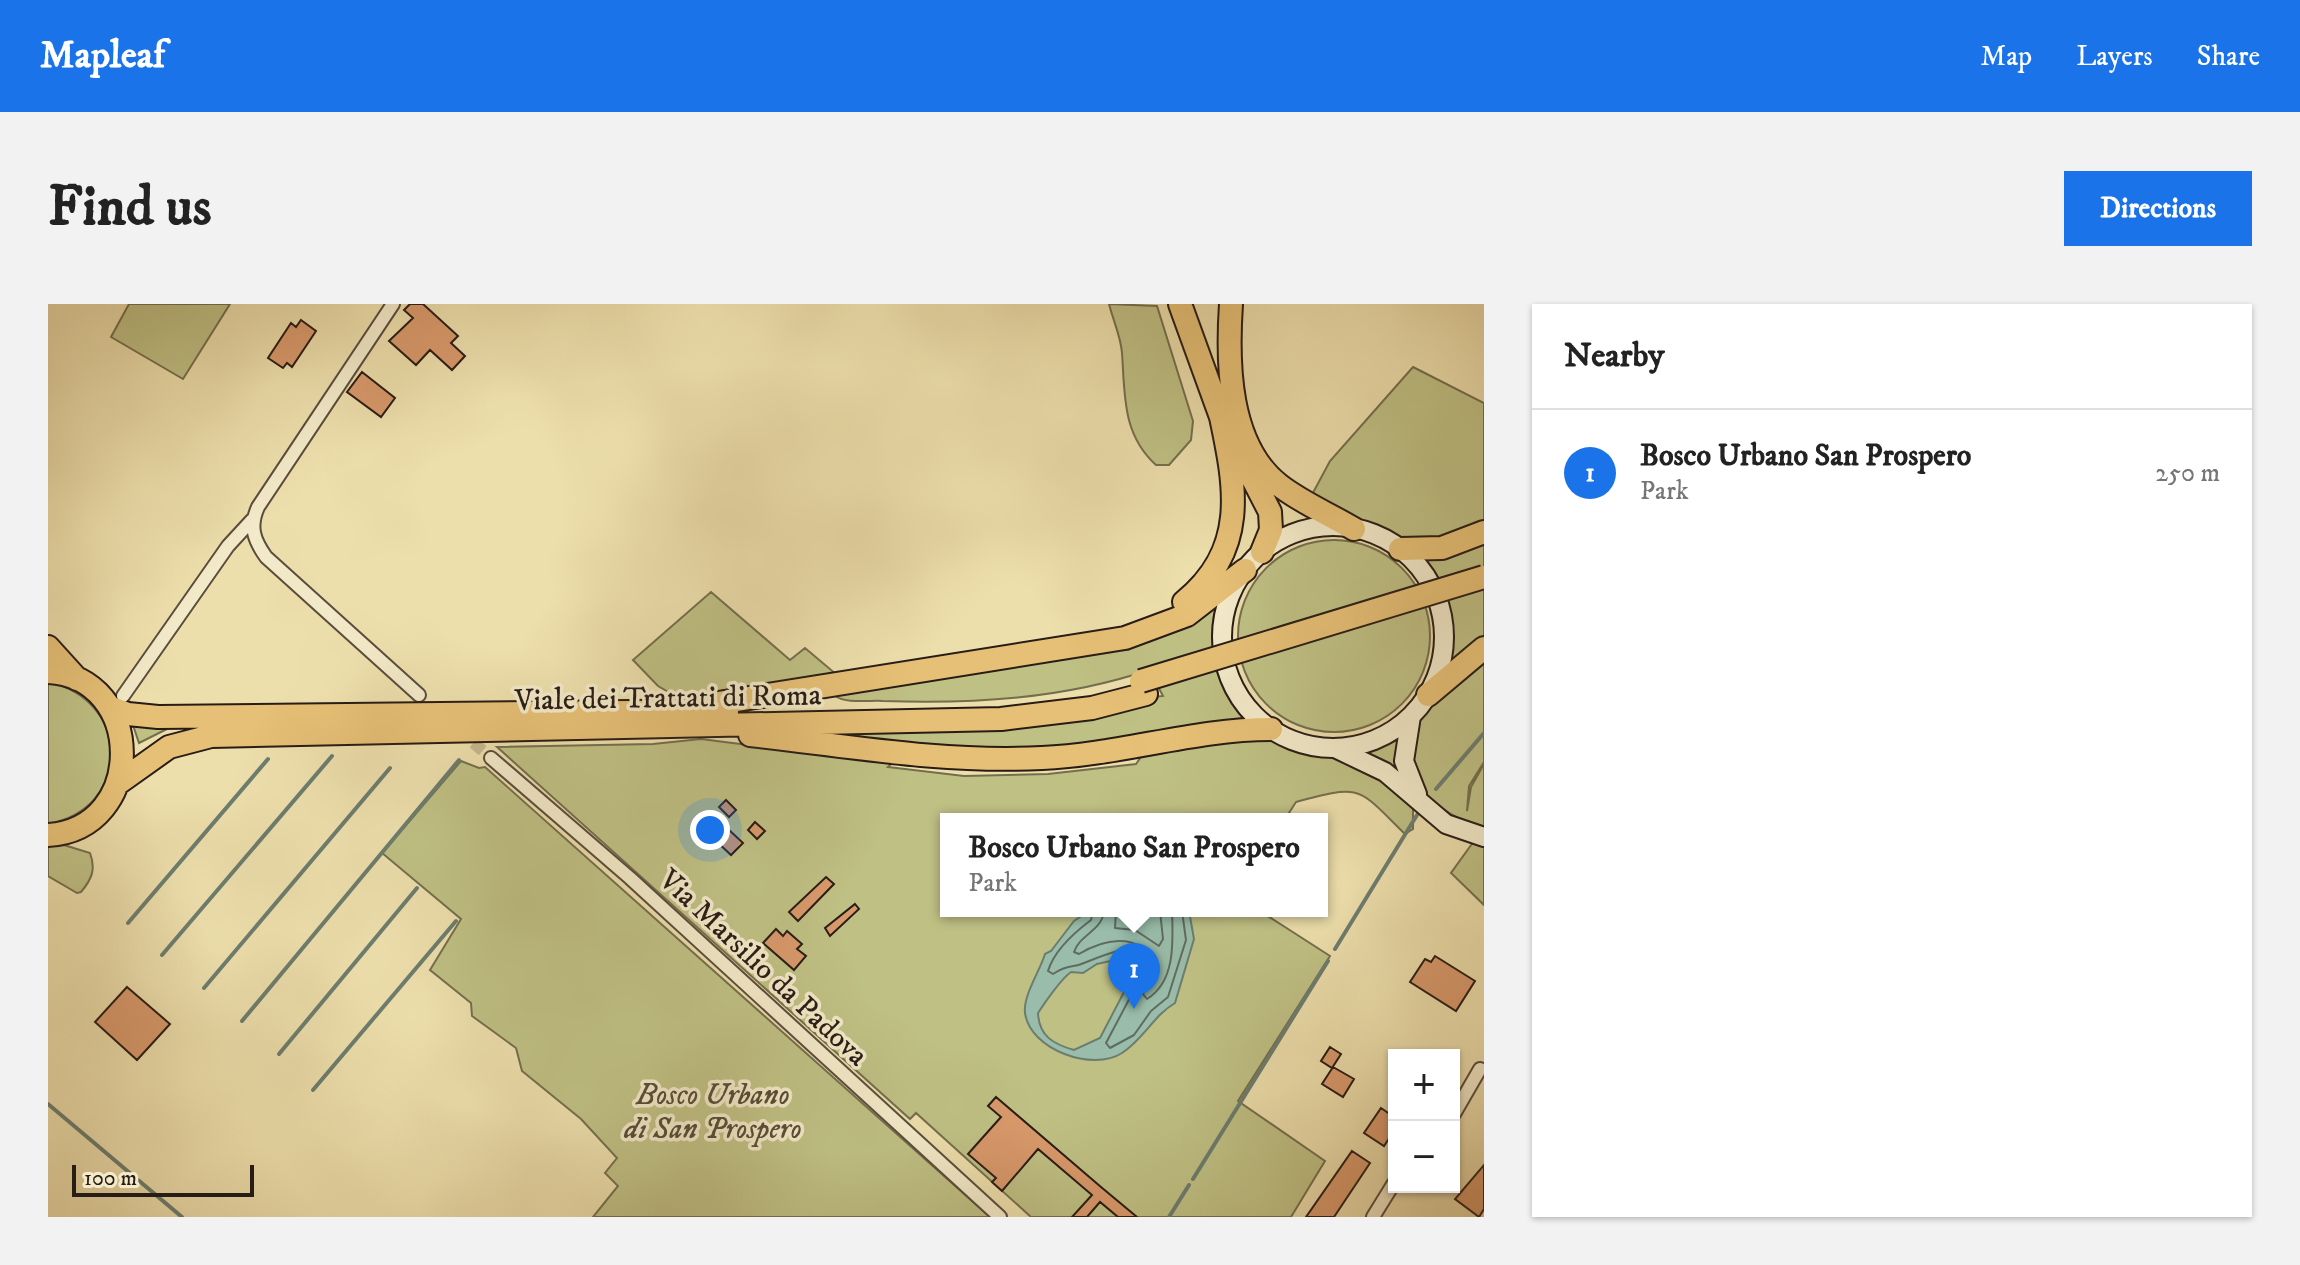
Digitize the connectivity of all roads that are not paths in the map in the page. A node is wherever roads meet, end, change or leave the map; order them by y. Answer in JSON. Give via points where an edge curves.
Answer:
{"nodes":[{"id":1,"x":393,"y":304,"type":"edge"},
{"id":2,"x":1180,"y":304,"type":"edge"},
{"id":3,"x":1231,"y":304,"type":"edge"},
{"id":4,"x":1221,"y":417,"type":"junction"},
{"id":5,"x":252,"y":520,"type":"junction"},
{"id":6,"x":1354,"y":529,"type":"junction"},
{"id":7,"x":1484,"y":532,"type":"edge"},
{"id":8,"x":1400,"y":549,"type":"junction"},
{"id":9,"x":1262,"y":552,"type":"junction"},
{"id":10,"x":1245,"y":570,"type":"junction"},
{"id":11,"x":1484,"y":577,"type":"edge"},
{"id":12,"x":1484,"y":591,"type":"edge"},
{"id":13,"x":48,"y":647,"type":"edge"},
{"id":14,"x":1484,"y":648,"type":"edge"},
{"id":15,"x":1036,"y":652,"type":"junction"},
{"id":16,"x":48,"y":672,"type":"edge"},
{"id":17,"x":78,"y":680,"type":"junction"},
{"id":18,"x":1144,"y":688,"type":"junction"},
{"id":19,"x":419,"y":695,"type":"dead end"},
{"id":20,"x":1428,"y":695,"type":"junction"},
{"id":21,"x":116,"y":702,"type":"junction"},
{"id":22,"x":1411,"y":716,"type":"junction"},
{"id":23,"x":669,"y":718,"type":"junction"},
{"id":24,"x":1271,"y":729,"type":"junction"},
{"id":25,"x":1334,"y":748,"type":"junction"},
{"id":26,"x":491,"y":758,"type":"tunnel mouth"},
{"id":27,"x":117,"y":784,"type":"junction"},
{"id":28,"x":1422,"y":804,"type":"junction"},
{"id":29,"x":48,"y":835,"type":"edge"},
{"id":30,"x":1484,"y":837,"type":"edge"},
{"id":31,"x":1480,"y":1069,"type":"dead end"},
{"id":32,"x":1460,"y":1104,"type":"edge"},
{"id":33,"x":1388,"y":1193,"type":"edge"},
{"id":34,"x":1000,"y":1217,"type":"edge"},
{"id":35,"x":1373,"y":1217,"type":"edge"}],
"edges":[{"from":1,"to":5,"type":"street"},
{"from":2,"to":4,"type":"highway"},
{"from":3,"to":6,"type":"highway","via":[[1235,405],[1254,454],[1275,482]]},
{"from":4,"to":9,"type":"highway","via":[[1270,512],[1271,530]]},
{"from":4,"to":15,"type":"highway","via":[[1235,503],[1226,546],[1209,576],[1186,601],[1157,619]]},
{"from":5,"to":19,"type":"street","via":[[253,534],[266,557]]},
{"from":5,"to":21,"type":"street"},
{"from":6,"to":8,"type":"street"},
{"from":6,"to":9,"type":"street","via":[[1306,530]]},
{"from":7,"to":8,"type":"highway","via":[[1442,548]]},
{"from":8,"to":20,"type":"street","via":[[1431,584],[1442,617],[1443,651]]},
{"from":9,"to":10,"type":"street"},
{"from":10,"to":15,"type":"highway","via":[[1187,615],[1155,630]]},
{"from":10,"to":24,"type":"street","via":[[1226,610],[1224,655],[1240,697]]},
{"from":11,"to":18,"type":"highway","name":"Viale dei Trattati di Roma","bridge":true},
{"from":12,"to":18,"type":"highway","name":"Viale dei Trattati di Roma"},
{"from":13,"to":17,"type":"highway"},
{"from":14,"to":20,"type":"highway"},
{"from":15,"to":23,"type":"highway"},
{"from":16,"to":17,"type":"highway"},
{"from":17,"to":21,"type":"highway"},
{"from":18,"to":23,"type":"highway","name":"Viale dei Trattati di Roma","via":[[1013,705],[713,711]]},
{"from":20,"to":22,"type":"street"},
{"from":21,"to":23,"type":"highway","name":"Viale dei Trattati di Roma","via":[[128,714],[158,717]]},
{"from":21,"to":27,"type":"highway","via":[[123,745]]},
{"from":22,"to":25,"type":"street","via":[[1375,740]]},
{"from":22,"to":28,"type":"street","via":[[1404,761]]},
{"from":23,"to":24,"type":"highway","via":[[916,757],[1009,759],[1077,756],[1235,729]]},
{"from":23,"to":27,"type":"highway","name":"Viale dei Trattati di Roma","via":[[211,736],[169,747]]},
{"from":24,"to":25,"type":"street","via":[[1308,745]]},
{"from":25,"to":28,"type":"street","via":[[1385,772]]},
{"from":26,"to":34,"type":"street","name":"Via Marsilio da Padova"},
{"from":27,"to":29,"type":"highway","via":[[110,799],[86,822]]},
{"from":28,"to":30,"type":"street","via":[[1446,824]]},
{"from":31,"to":32,"type":"street"},
{"from":33,"to":35,"type":"street"}]}
